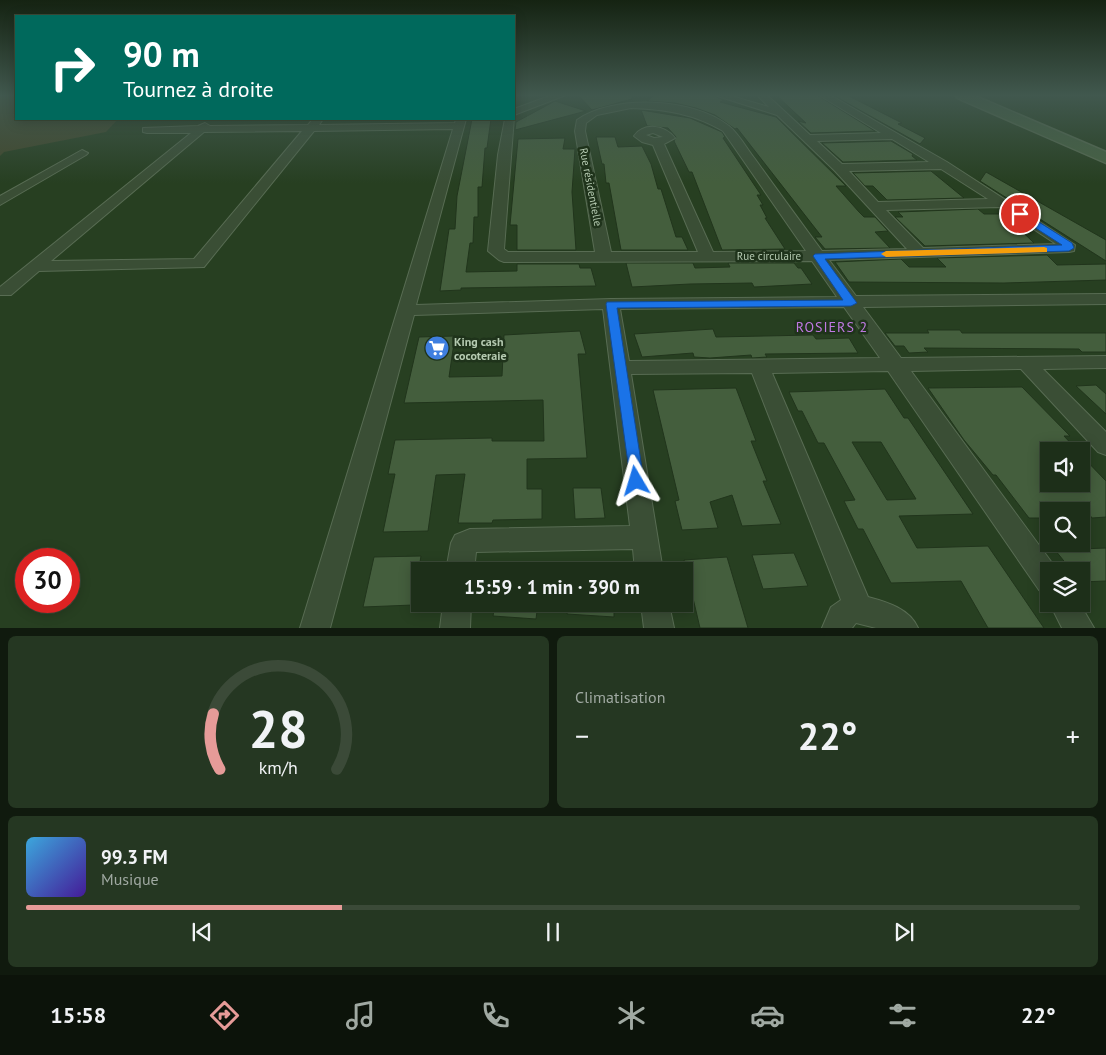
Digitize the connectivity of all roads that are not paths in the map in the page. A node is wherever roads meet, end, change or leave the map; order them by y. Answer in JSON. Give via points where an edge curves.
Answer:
{"nodes":[{"id":1,"x":207,"y":124,"type":"edge"},
{"id":2,"x":290,"y":124,"type":"edge"},
{"id":3,"x":314,"y":124,"type":"edge"},
{"id":4,"x":459,"y":124,"type":"edge"},
{"id":5,"x":509,"y":124,"type":"edge"},
{"id":6,"x":581,"y":124,"type":"edge"},
{"id":7,"x":720,"y":124,"type":"edge"},
{"id":8,"x":792,"y":124,"type":"edge"},
{"id":9,"x":874,"y":124,"type":"edge"},
{"id":10,"x":1029,"y":124,"type":"edge"},
{"id":11,"x":201,"y":129,"type":"junction"},
{"id":12,"x":146,"y":130,"type":"dead end"},
{"id":13,"x":894,"y":136,"type":"junction"},
{"id":14,"x":807,"y":138,"type":"junction"},
{"id":15,"x":657,"y":141,"type":"dead end"},
{"id":16,"x":82,"y":153,"type":"dead end"},
{"id":17,"x":1106,"y":158,"type":"edge"},
{"id":18,"x":943,"y":165,"type":"junction"},
{"id":19,"x":839,"y":168,"type":"junction"},
{"id":20,"x":0,"y":201,"type":"edge"},
{"id":21,"x":1004,"y":203,"type":"junction"},
{"id":22,"x":874,"y":206,"type":"junction"},
{"id":23,"x":920,"y":254,"type":"junction"},
{"id":24,"x":707,"y":256,"type":"junction"},
{"id":25,"x":818,"y":256,"type":"junction"},
{"id":26,"x":604,"y":257,"type":"junction"},
{"id":27,"x":36,"y":266,"type":"junction"},
{"id":28,"x":5,"y":291,"type":"dead end"},
{"id":29,"x":1106,"y":299,"type":"edge"},
{"id":30,"x":851,"y":303,"type":"junction"},
{"id":31,"x":611,"y":304,"type":"junction"},
{"id":32,"x":407,"y":310,"type":"junction"},
{"id":33,"x":1024,"y":362,"type":"junction"},
{"id":34,"x":1106,"y":362,"type":"edge"},
{"id":35,"x":896,"y":366,"type":"junction"},
{"id":36,"x":622,"y":368,"type":"junction"},
{"id":37,"x":760,"y":368,"type":"junction"},
{"id":38,"x":1106,"y":446,"type":"edge"},
{"id":39,"x":643,"y":537,"type":"junction"},
{"id":40,"x":461,"y":562,"type":"edge"},
{"id":41,"x":647,"y":562,"type":"edge"},
{"id":42,"x":1040,"y":569,"type":"edge"},
{"id":43,"x":859,"y":609,"type":"junction"},
{"id":44,"x":456,"y":612,"type":"edge"},
{"id":45,"x":655,"y":612,"type":"edge"},
{"id":46,"x":1069,"y":612,"type":"edge"},
{"id":47,"x":315,"y":628,"type":"edge"},
{"id":48,"x":455,"y":628,"type":"edge"},
{"id":49,"x":658,"y":628,"type":"edge"},
{"id":50,"x":837,"y":628,"type":"edge"},
{"id":51,"x":903,"y":628,"type":"edge"},
{"id":52,"x":1079,"y":628,"type":"edge"}],
"edges":[{"from":1,"to":11,"type":"street"},
{"from":2,"to":11,"type":"street"},
{"from":3,"to":27,"type":"street","via":[[198,264]]},
{"from":4,"to":32,"type":"street"},
{"from":5,"to":26,"type":"street","name":"Rue circulaire","via":[[496,252],[504,258]]},
{"from":6,"to":26,"type":"street","name":"Rue résidentielle"},
{"from":7,"to":25,"type":"street"},
{"from":8,"to":14,"type":"street"},
{"from":9,"to":13,"type":"street","name":"Rue circulaire"},
{"from":10,"to":17,"type":"main road"},
{"from":11,"to":12,"type":"street"},
{"from":11,"to":27,"type":"street"},
{"from":13,"to":14,"type":"street"},
{"from":13,"to":18,"type":"street","name":"Rue circulaire"},
{"from":14,"to":19,"type":"street"},
{"from":15,"to":24,"type":"street"},
{"from":16,"to":20,"type":"street"},
{"from":18,"to":19,"type":"street"},
{"from":18,"to":21,"type":"street","name":"Rue circulaire"},
{"from":19,"to":22,"type":"street"},
{"from":21,"to":22,"type":"street"},
{"from":21,"to":23,"type":"street","name":"Rue circulaire","via":[[1069,248]]},
{"from":22,"to":23,"type":"street"},
{"from":23,"to":25,"type":"street","name":"Rue circulaire"},
{"from":24,"to":25,"type":"street","name":"Rue circulaire"},
{"from":24,"to":26,"type":"street","name":"Rue circulaire"},
{"from":25,"to":30,"type":"street"},
{"from":27,"to":28,"type":"street"},
{"from":29,"to":30,"type":"street"},
{"from":30,"to":31,"type":"street"},
{"from":30,"to":35,"type":"street"},
{"from":31,"to":32,"type":"street"},
{"from":31,"to":36,"type":"street"},
{"from":32,"to":47,"type":"street"},
{"from":33,"to":34,"type":"street"},
{"from":33,"to":35,"type":"street"},
{"from":33,"to":38,"type":"street"},
{"from":35,"to":37,"type":"street"},
{"from":35,"to":42,"type":"street"},
{"from":36,"to":37,"type":"street"},
{"from":36,"to":39,"type":"street"},
{"from":37,"to":43,"type":"street"},
{"from":39,"to":40,"type":"street","via":[[470,541],[462,548]]},
{"from":39,"to":41,"type":"street"},
{"from":43,"to":50,"type":"street","via":[[846,613]]},
{"from":43,"to":51,"type":"street","via":[[875,611]]},
{"from":44,"to":48,"type":"street"},
{"from":45,"to":49,"type":"street"},
{"from":46,"to":52,"type":"street"}]}
